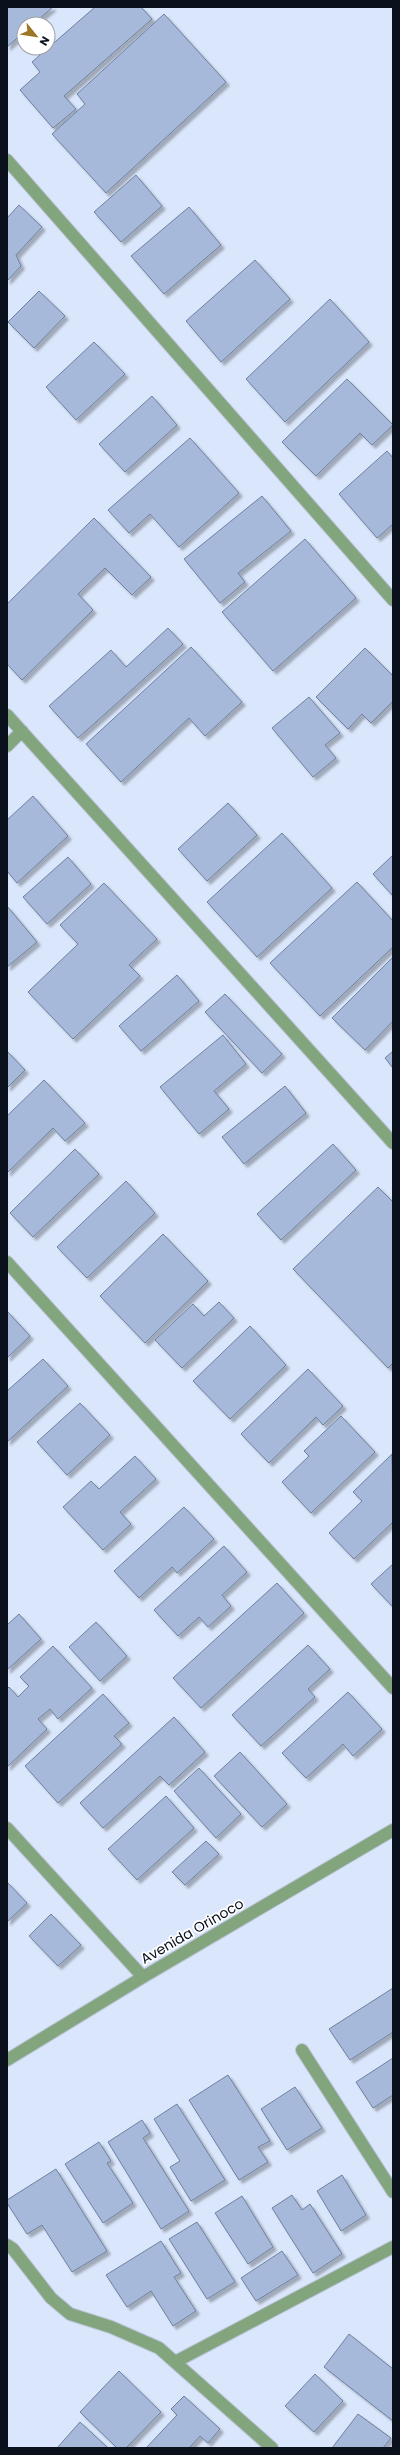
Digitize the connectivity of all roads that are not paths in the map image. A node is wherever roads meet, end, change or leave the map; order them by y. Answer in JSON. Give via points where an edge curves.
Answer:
{"nodes":[{"id":1,"x":7,"y":160,"type":"edge"},
{"id":2,"x":393,"y":600,"type":"edge"},
{"id":3,"x":7,"y":715,"type":"edge"},
{"id":4,"x":22,"y":731,"type":"junction"},
{"id":5,"x":7,"y":746,"type":"edge"},
{"id":6,"x":393,"y":1143,"type":"edge"},
{"id":7,"x":7,"y":1262,"type":"edge"},
{"id":8,"x":393,"y":1688,"type":"edge"},
{"id":9,"x":7,"y":1828,"type":"edge"},
{"id":10,"x":393,"y":1830,"type":"edge"},
{"id":11,"x":143,"y":1977,"type":"junction"},
{"id":12,"x":302,"y":2050,"type":"dead end"},
{"id":13,"x":7,"y":2060,"type":"edge"},
{"id":14,"x":393,"y":2192,"type":"edge"},
{"id":15,"x":7,"y":2245,"type":"edge"},
{"id":16,"x":393,"y":2247,"type":"edge"},
{"id":17,"x":176,"y":2361,"type":"junction"},
{"id":18,"x":272,"y":2448,"type":"edge"}],
"edges":[{"from":1,"to":2,"type":"street"},
{"from":3,"to":4,"type":"street"},
{"from":4,"to":5,"type":"street"},
{"from":4,"to":6,"type":"street"},
{"from":7,"to":8,"type":"street"},
{"from":9,"to":11,"type":"street"},
{"from":10,"to":11,"type":"street","name":"Avenida Orinoco"},
{"from":11,"to":13,"type":"street","name":"Avenida Orinoco"},
{"from":12,"to":14,"type":"street"},
{"from":15,"to":17,"type":"street","via":[[13,2249],[51,2298],[70,2314],[111,2327],[159,2348]]},
{"from":16,"to":17,"type":"street"},
{"from":17,"to":18,"type":"street"}]}
